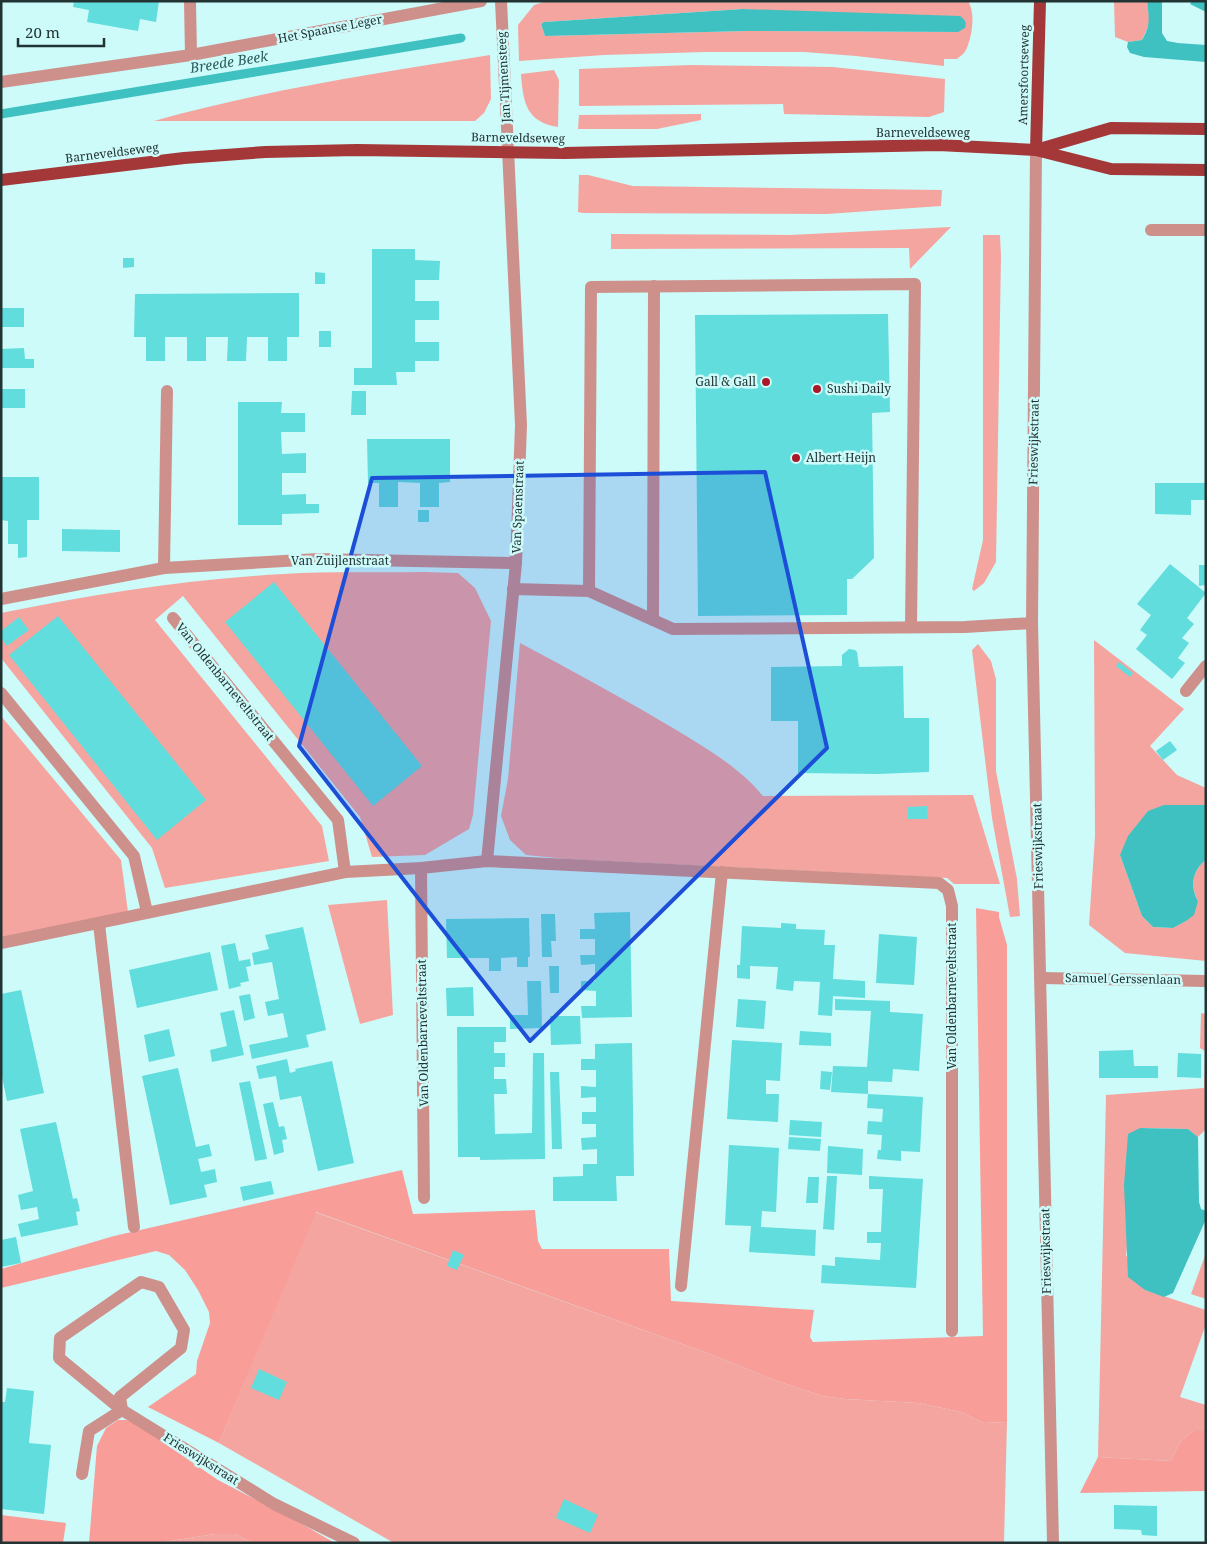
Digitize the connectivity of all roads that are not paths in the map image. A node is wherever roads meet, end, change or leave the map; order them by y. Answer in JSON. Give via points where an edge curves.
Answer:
{"nodes":[{"id":1,"x":190,"y":1,"type":"edge"},
{"id":2,"x":481,"y":1,"type":"edge"},
{"id":3,"x":501,"y":1,"type":"edge"},
{"id":4,"x":1040,"y":1,"type":"edge"},
{"id":5,"x":192,"y":55,"type":"junction"},
{"id":6,"x":1,"y":82,"type":"edge"},
{"id":7,"x":1206,"y":129,"type":"edge"},
{"id":8,"x":1036,"y":150,"type":"junction"},
{"id":9,"x":507,"y":152,"type":"junction"},
{"id":10,"x":1206,"y":170,"type":"edge"},
{"id":11,"x":1,"y":180,"type":"edge"},
{"id":12,"x":1151,"y":230,"type":"dead end"},
{"id":13,"x":1206,"y":230,"type":"edge"},
{"id":14,"x":654,"y":286,"type":"junction"},
{"id":15,"x":167,"y":391,"type":"dead end"},
{"id":16,"x":516,"y":562,"type":"junction"},
{"id":17,"x":164,"y":568,"type":"junction"},
{"id":18,"x":513,"y":589,"type":"junction"},
{"id":19,"x":590,"y":591,"type":"junction"},
{"id":20,"x":1,"y":599,"type":"edge"},
{"id":21,"x":173,"y":618,"type":"dead end"},
{"id":22,"x":653,"y":620,"type":"junction"},
{"id":23,"x":1032,"y":623,"type":"junction"},
{"id":24,"x":911,"y":627,"type":"junction"},
{"id":25,"x":1206,"y":666,"type":"edge"},
{"id":26,"x":1186,"y":691,"type":"dead end"},
{"id":27,"x":1,"y":693,"type":"edge"},
{"id":28,"x":487,"y":861,"type":"junction"},
{"id":29,"x":422,"y":868,"type":"junction"},
{"id":30,"x":345,"y":872,"type":"junction"},
{"id":31,"x":722,"y":872,"type":"junction"},
{"id":32,"x":146,"y":912,"type":"junction"},
{"id":33,"x":99,"y":924,"type":"junction"},
{"id":34,"x":1,"y":943,"type":"edge"},
{"id":35,"x":1041,"y":978,"type":"junction"},
{"id":36,"x":1206,"y":981,"type":"edge"},
{"id":37,"x":424,"y":1198,"type":"dead end"},
{"id":38,"x":134,"y":1227,"type":"dead end"},
{"id":39,"x":681,"y":1286,"type":"dead end"},
{"id":40,"x":952,"y":1331,"type":"dead end"},
{"id":41,"x":122,"y":1410,"type":"junction"},
{"id":42,"x":82,"y":1474,"type":"dead end"},
{"id":43,"x":354,"y":1543,"type":"edge"},
{"id":44,"x":1053,"y":1543,"type":"edge"}],
"edges":[{"from":1,"to":5,"type":"street"},
{"from":2,"to":5,"type":"street","name":"Het Spaanse Leger"},
{"from":3,"to":9,"type":"street","name":"Jan Tijmensteeg"},
{"from":4,"to":8,"type":"main road","name":"Amersfoortseweg"},
{"from":5,"to":6,"type":"street","name":"Het Spaanse Leger"},
{"from":7,"to":8,"type":"main road","via":[[1111,128]]},
{"from":8,"to":9,"type":"main road","name":"Barneveldseweg","via":[[948,145]]},
{"from":8,"to":10,"type":"main road","via":[[1111,169]]},
{"from":8,"to":23,"type":"street","name":"Frieswijkstraat"},
{"from":9,"to":11,"type":"main road","name":"Barneveldseweg","via":[[265,152],[184,158]]},
{"from":9,"to":16,"type":"street","name":"Van Spaenstraat","via":[[521,425]]},
{"from":12,"to":13,"type":"street"},
{"from":14,"to":19,"type":"street","via":[[591,286]]},
{"from":14,"to":22,"type":"street"},
{"from":14,"to":24,"type":"street","via":[[915,284]]},
{"from":15,"to":17,"type":"street"},
{"from":16,"to":17,"type":"street","name":"Van Zuijlenstraat","via":[[318,559]]},
{"from":16,"to":18,"type":"street","name":"Van Spaenstraat"},
{"from":17,"to":20,"type":"street","name":"Van Zuijlenstraat"},
{"from":18,"to":19,"type":"street"},
{"from":18,"to":28,"type":"street","name":"Van Spaenstraat"},
{"from":19,"to":22,"type":"street"},
{"from":21,"to":30,"type":"street","name":"Van Oldenbarneveltstraat","via":[[338,820]]},
{"from":22,"to":24,"type":"street","via":[[674,629]]},
{"from":23,"to":24,"type":"street"},
{"from":23,"to":35,"type":"street","name":"Frieswijkstraat"},
{"from":25,"to":26,"type":"street"},
{"from":27,"to":32,"type":"street","via":[[134,856]]},
{"from":28,"to":29,"type":"street","name":"Van Oldenbarneveltstraat"},
{"from":28,"to":31,"type":"street","name":"Van Oldenbarneveltstraat"},
{"from":29,"to":30,"type":"street","name":"Van Oldenbarneveltstraat"},
{"from":29,"to":37,"type":"street","name":"Van Oldenbarneveltstraat"},
{"from":30,"to":32,"type":"street","name":"Van Oldenbarneveltstraat"},
{"from":31,"to":39,"type":"street"},
{"from":31,"to":40,"type":"street","name":"Van Oldenbarneveltstraat","via":[[939,883],[948,890],[952,906]]},
{"from":32,"to":33,"type":"street","name":"Van Oldenbarneveltstraat"},
{"from":33,"to":34,"type":"street","name":"Van Oldenbarneveltstraat"},
{"from":33,"to":38,"type":"street"},
{"from":35,"to":36,"type":"street","name":"Samuel Gerssenlaan"},
{"from":35,"to":44,"type":"street","name":"Frieswijkstraat"},
{"from":41,"to":41,"type":"street","name":"Frieswijkstraat","via":[[120,1397],[181,1348],[184,1330],[159,1287],[141,1282],[60,1338],[59,1358]]},
{"from":41,"to":42,"type":"street","via":[[89,1431]]},
{"from":41,"to":43,"type":"street","name":"Frieswijkstraat","via":[[274,1504]]}]}
